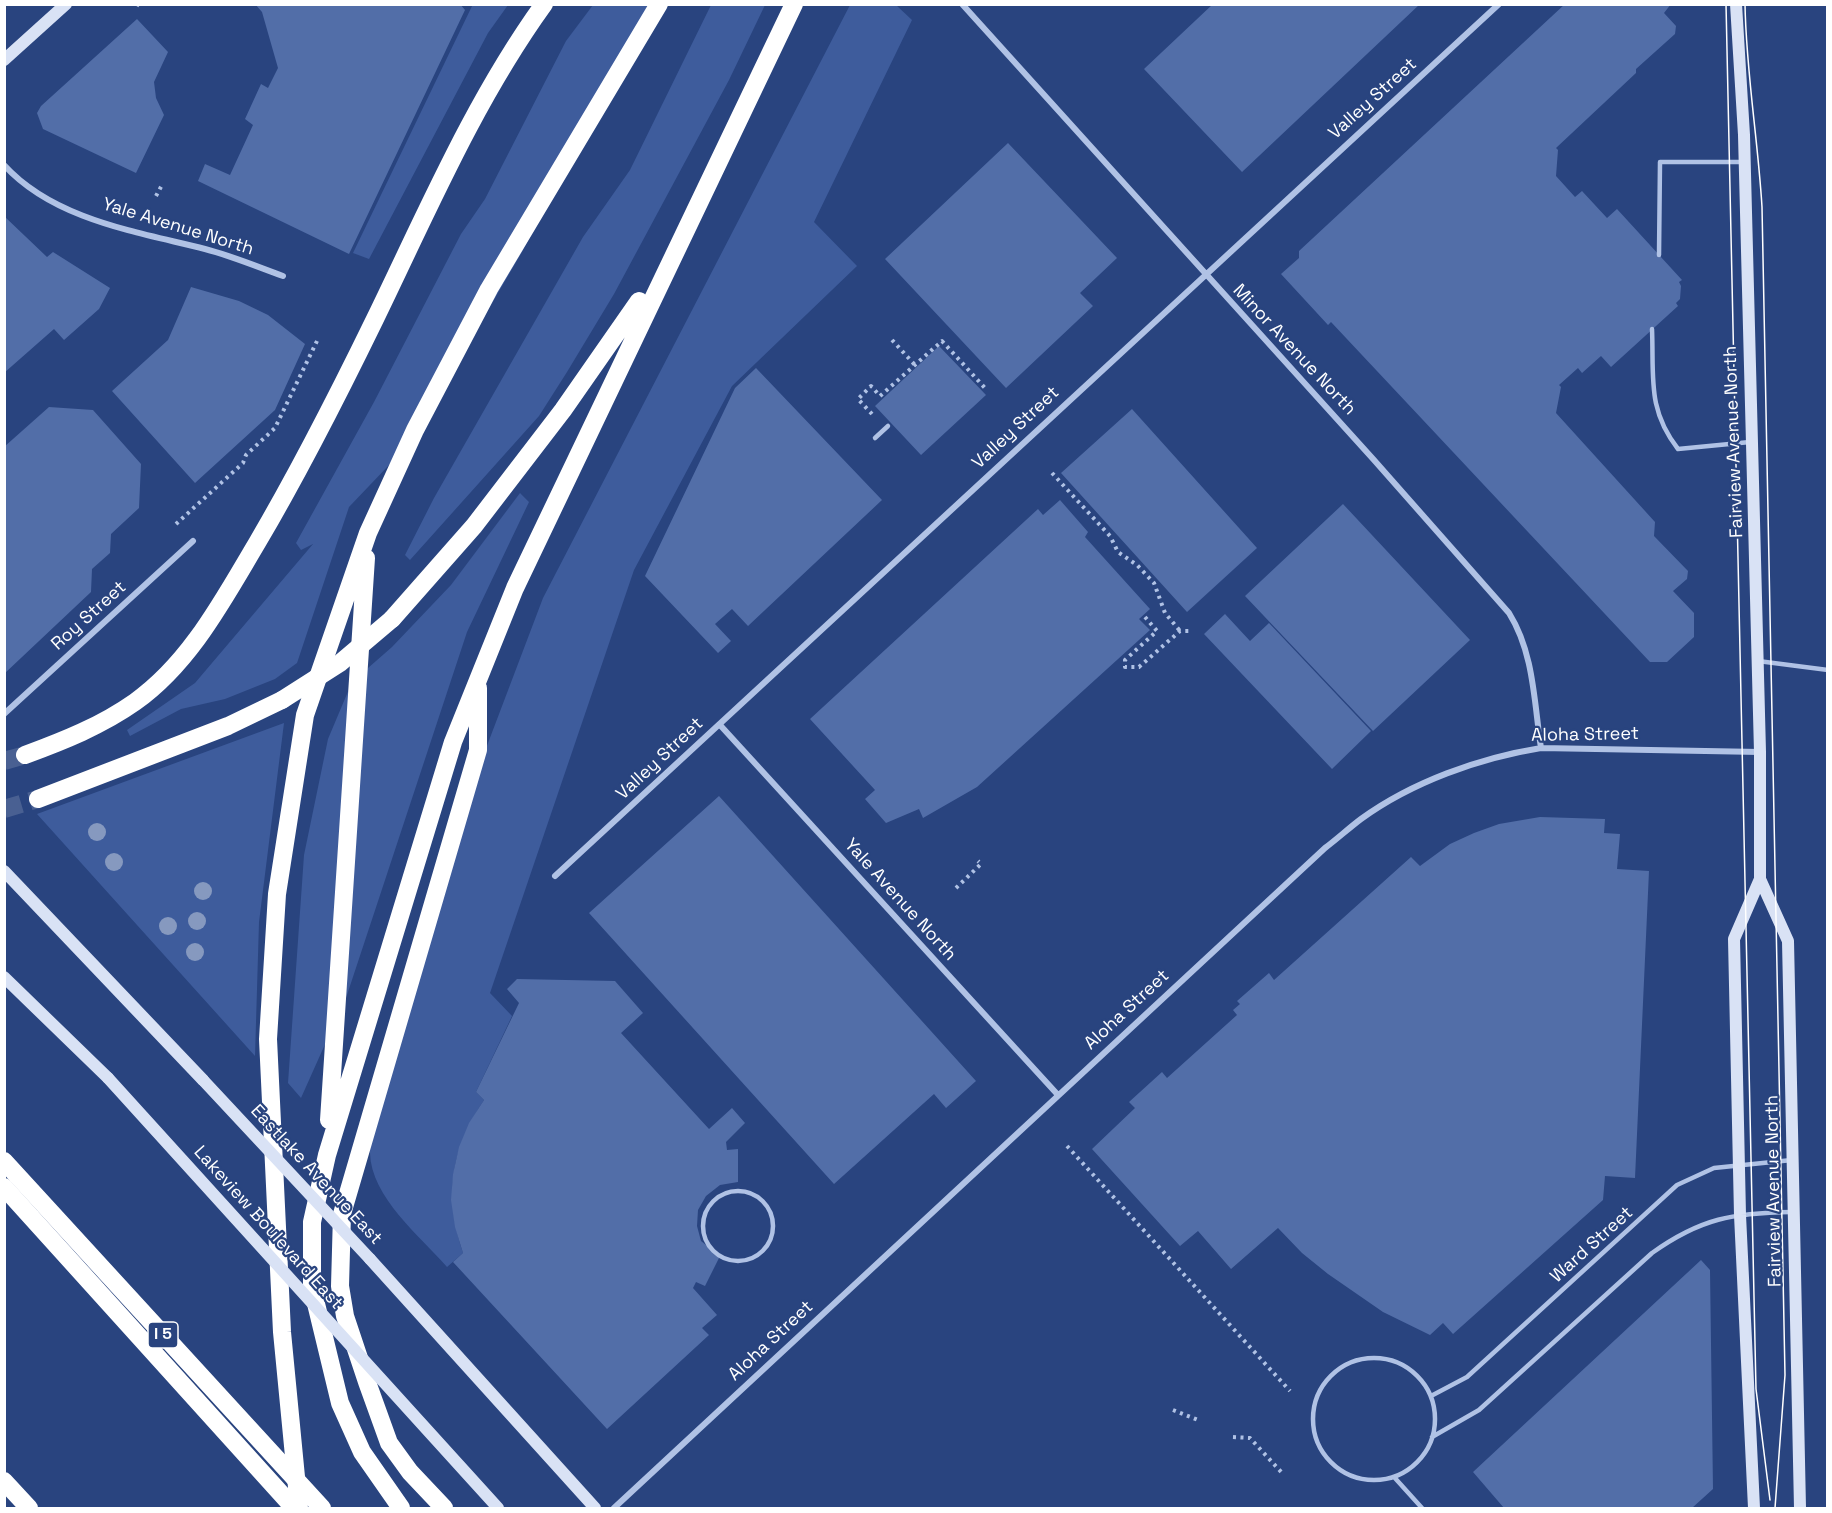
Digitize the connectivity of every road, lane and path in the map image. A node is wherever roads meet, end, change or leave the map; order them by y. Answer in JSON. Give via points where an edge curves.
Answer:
{"nodes":[{"id":1,"x":66,"y":4,"type":"edge"},
{"id":2,"x":137,"y":4,"type":"edge"},
{"id":3,"x":544,"y":4,"type":"edge"},
{"id":4,"x":659,"y":4,"type":"edge"},
{"id":5,"x":794,"y":4,"type":"edge"},
{"id":6,"x":962,"y":4,"type":"edge"},
{"id":7,"x":1499,"y":4,"type":"edge"},
{"id":8,"x":1736,"y":4,"type":"edge"},
{"id":9,"x":143,"y":8,"type":"dead end"},
{"id":10,"x":4,"y":60,"type":"edge"},
{"id":11,"x":739,"y":118,"type":"junction"},
{"id":12,"x":1744,"y":162,"type":"junction"},
{"id":13,"x":4,"y":165,"type":"edge"},
{"id":14,"x":162,"y":185,"type":"dead end"},
{"id":15,"x":156,"y":196,"type":"dead end"},
{"id":16,"x":1659,"y":255,"type":"dead end"},
{"id":17,"x":1204,"y":274,"type":"junction"},
{"id":18,"x":284,"y":276,"type":"dead end"},
{"id":19,"x":1653,"y":329,"type":"dead end"},
{"id":20,"x":892,"y":340,"type":"dead end"},
{"id":21,"x":317,"y":341,"type":"dead end"},
{"id":22,"x":915,"y":365,"type":"junction"},
{"id":23,"x":985,"y":388,"type":"dead end"},
{"id":24,"x":878,"y":421,"type":"dead end"},
{"id":25,"x":888,"y":426,"type":"dead end"},
{"id":26,"x":875,"y":438,"type":"dead end"},
{"id":27,"x":1752,"y":442,"type":"junction"},
{"id":28,"x":1052,"y":473,"type":"dead end"},
{"id":29,"x":176,"y":524,"type":"dead end"},
{"id":30,"x":368,"y":533,"type":"junction"},
{"id":31,"x":193,"y":541,"type":"dead end"},
{"id":32,"x":1145,"y":618,"type":"dead end"},
{"id":33,"x":1180,"y":631,"type":"junction"},
{"id":34,"x":1191,"y":631,"type":"dead end"},
{"id":35,"x":1758,"y":661,"type":"junction"},
{"id":36,"x":1827,"y":670,"type":"edge"},
{"id":37,"x":478,"y":680,"type":"junction"},
{"id":38,"x":4,"y":714,"type":"edge"},
{"id":39,"x":720,"y":725,"type":"junction"},
{"id":40,"x":1541,"y":748,"type":"junction"},
{"id":41,"x":1760,"y":752,"type":"junction"},
{"id":42,"x":25,"y":756,"type":"tunnel mouth"},
{"id":43,"x":38,"y":800,"type":"tunnel mouth"},
{"id":44,"x":978,"y":861,"type":"dead end"},
{"id":45,"x":4,"y":871,"type":"edge"},
{"id":46,"x":555,"y":876,"type":"dead end"},
{"id":47,"x":1760,"y":879,"type":"junction"},
{"id":48,"x":956,"y":888,"type":"dead end"},
{"id":49,"x":4,"y":977,"type":"edge"},
{"id":50,"x":1058,"y":1095,"type":"junction"},
{"id":51,"x":1067,"y":1146,"type":"dead end"},
{"id":52,"x":327,"y":1155,"type":"junction"},
{"id":53,"x":1792,"y":1160,"type":"junction"},
{"id":54,"x":4,"y":1161,"type":"edge"},
{"id":55,"x":1740,"y":1164,"type":"junction"},
{"id":56,"x":4,"y":1187,"type":"edge"},
{"id":57,"x":1792,"y":1212,"type":"junction"},
{"id":58,"x":1740,"y":1215,"type":"junction"},
{"id":59,"x":708,"y":1246,"type":"joint"},
{"id":60,"x":1290,"y":1391,"type":"dead end"},
{"id":61,"x":1431,"y":1396,"type":"junction"},
{"id":62,"x":1173,"y":1410,"type":"dead end"},
{"id":63,"x":1198,"y":1420,"type":"dead end"},
{"id":64,"x":1233,"y":1437,"type":"dead end"},
{"id":65,"x":1432,"y":1437,"type":"junction"},
{"id":66,"x":1282,"y":1474,"type":"dead end"},
{"id":67,"x":1394,"y":1477,"type":"junction"},
{"id":68,"x":4,"y":1481,"type":"edge"},
{"id":69,"x":29,"y":1509,"type":"edge"},
{"id":70,"x":294,"y":1509,"type":"edge"},
{"id":71,"x":299,"y":1509,"type":"edge"},
{"id":72,"x":322,"y":1509,"type":"edge"},
{"id":73,"x":401,"y":1509,"type":"edge"},
{"id":74,"x":444,"y":1509,"type":"edge"},
{"id":75,"x":498,"y":1509,"type":"edge"},
{"id":76,"x":595,"y":1509,"type":"edge"},
{"id":77,"x":614,"y":1509,"type":"edge"},
{"id":78,"x":1422,"y":1509,"type":"edge"},
{"id":79,"x":1754,"y":1509,"type":"edge"},
{"id":80,"x":1800,"y":1509,"type":"edge"}],
"edges":[{"from":1,"to":10,"type":"main road"},
{"from":2,"to":9,"type":"path"},
{"from":3,"to":42,"type":"highway","via":[[510,56],[432,196],[319,434],[203,629],[173,668],[135,702],[84,732]]},
{"from":4,"to":30,"type":"highway","via":[[489,289],[415,430]]},
{"from":5,"to":11,"type":"highway"},
{"from":6,"to":17,"type":"street","name":"Minor Avenue North"},
{"from":7,"to":17,"type":"street","name":"Valley Street"},
{"from":8,"to":12,"type":"main road","name":"Fairview Avenue North"},
{"from":11,"to":37,"type":"highway","via":[[515,588]]},
{"from":11,"to":43,"type":"highway","bridge":true,"via":[[631,315],[474,526],[392,619],[340,663],[282,700],[228,726]]},
{"from":12,"to":16,"type":"lane","via":[[1660,162]]},
{"from":12,"to":27,"type":"main road","name":"Fairview Avenue North"},
{"from":13,"to":18,"type":"street","name":"Yale Avenue North","via":[[55,202],[147,237],[208,250]]},
{"from":14,"to":15,"type":"path"},
{"from":17,"to":39,"type":"street","name":"Valley Street"},
{"from":17,"to":40,"type":"street","name":"Minor Avenue North","via":[[1509,613],[1526,650]]},
{"from":19,"to":27,"type":"lane","via":[[1655,404],[1663,429],[1678,449]]},
{"from":20,"to":22,"type":"path"},
{"from":21,"to":29,"type":"path","via":[[275,428]]},
{"from":22,"to":23,"type":"path","via":[[942,341]]},
{"from":22,"to":24,"type":"path","via":[[880,396],[871,386],[858,399]]},
{"from":25,"to":26,"type":"lane"},
{"from":27,"to":35,"type":"main road","name":"Fairview Avenue North"},
{"from":28,"to":33,"type":"path","via":[[1110,536],[1118,552],[1154,584],[1165,613]]},
{"from":30,"to":52,"type":"highway"},
{"from":30,"to":71,"type":"highway","via":[[305,715],[277,894],[268,1039],[282,1332]]},
{"from":31,"to":38,"type":"street","name":"Roy Street"},
{"from":32,"to":33,"type":"path","via":[[1157,631],[1125,660],[1125,668],[1139,667]]},
{"from":33,"to":34,"type":"path"},
{"from":35,"to":36,"type":"lane"},
{"from":35,"to":41,"type":"main road","name":"Fairview Avenue North"},
{"from":37,"to":52,"type":"highway","via":[[453,742]]},
{"from":37,"to":74,"type":"highway","via":[[478,750],[342,1214],[339,1262],[345,1316],[389,1443]]},
{"from":39,"to":46,"type":"street","name":"Valley Street"},
{"from":39,"to":50,"type":"street","name":"Yale Avenue North"},
{"from":40,"to":41,"type":"street","name":"Aloha Street"},
{"from":40,"to":50,"type":"street","name":"Aloha Street","via":[[1484,760],[1411,790],[1361,819]]},
{"from":41,"to":47,"type":"main road","name":"Fairview Avenue North"},
{"from":44,"to":48,"type":"path","via":[[981,864]]},
{"from":45,"to":76,"type":"main road","name":"Eastlake Avenue East","bridge":true,"via":[[370,1259]]},
{"from":47,"to":53,"type":"main road","name":"Fairview Avenue North","via":[[1788,941]]},
{"from":47,"to":55,"type":"main road","name":"Fairview Avenue North","via":[[1734,939]]},
{"from":49,"to":75,"type":"main road","name":"Lakeview Boulevard East","bridge":true,"via":[[108,1078]]},
{"from":50,"to":77,"type":"street","name":"Aloha Street"},
{"from":51,"to":60,"type":"path"},
{"from":52,"to":73,"type":"highway","via":[[312,1222],[312,1287],[340,1404],[362,1452]]},
{"from":53,"to":55,"type":"lane","name":"Ward Street"},
{"from":53,"to":57,"type":"main road","name":"Fairview Avenue North"},
{"from":54,"to":72,"type":"highway","number":"I 5","bridge":true},
{"from":55,"to":58,"type":"main road","name":"Fairview Avenue North"},
{"from":55,"to":61,"type":"lane","name":"Ward Street","via":[[1714,1168],[1677,1185],[1467,1377]]},
{"from":56,"to":70,"type":"highway"},
{"from":57,"to":58,"type":"lane"},
{"from":57,"to":80,"type":"main road","name":"Fairview Avenue North"},
{"from":58,"to":65,"type":"lane","via":[[1721,1217],[1680,1233],[1652,1253],[1479,1410]]},
{"from":58,"to":79,"type":"main road","name":"Fairview Avenue North"},
{"from":59,"to":59,"type":"lane","via":[[728,1260],[740,1262],[756,1256],[769,1244],[773,1233],[770,1211],[753,1194],[743,1191],[720,1195],[705,1212],[703,1236]]},
{"from":61,"to":65,"type":"lane","via":[[1436,1426]]},
{"from":61,"to":67,"type":"lane","via":[[1415,1373],[1380,1358],[1360,1359],[1342,1367],[1327,1379],[1317,1396],[1312,1416],[1314,1437],[1324,1456],[1339,1471],[1358,1479],[1379,1482]]},
{"from":62,"to":63,"type":"path"},
{"from":64,"to":66,"type":"path","via":[[1250,1438]]},
{"from":65,"to":67,"type":"lane","via":[[1430,1447],[1417,1464]]},
{"from":67,"to":78,"type":"lane"},
{"from":68,"to":69,"type":"highway"}]}
